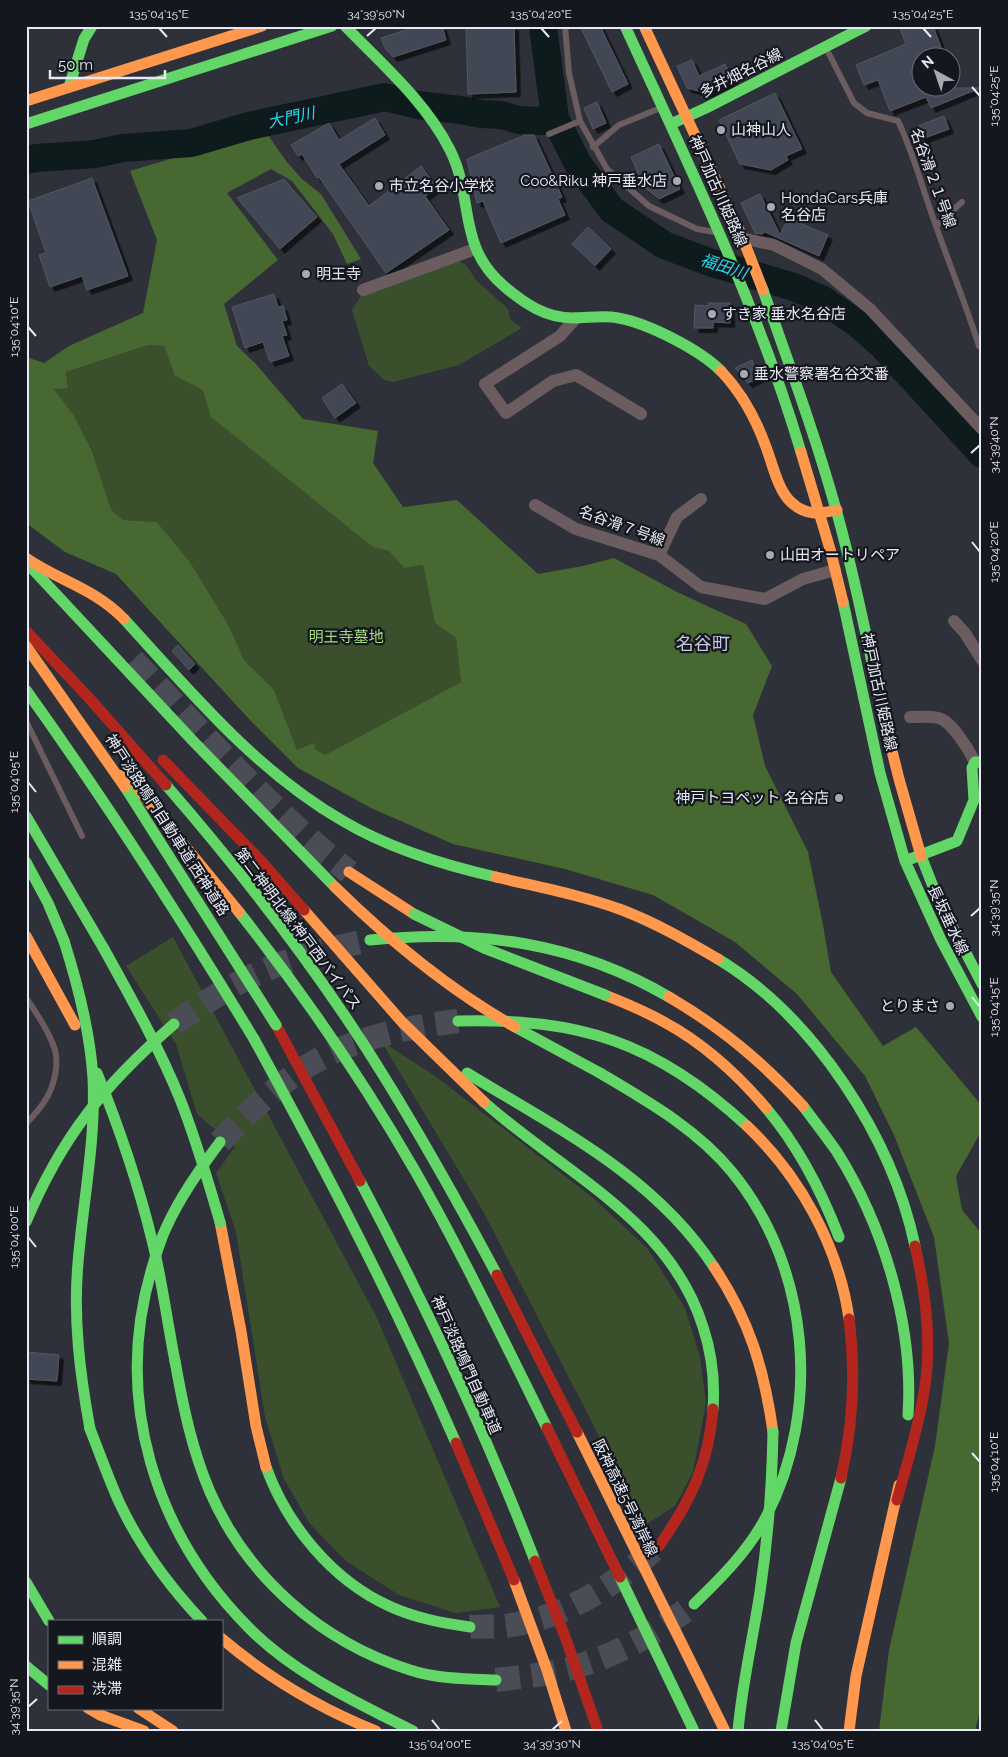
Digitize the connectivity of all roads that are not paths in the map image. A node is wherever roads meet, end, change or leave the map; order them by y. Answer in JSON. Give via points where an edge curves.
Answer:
{"nodes":[{"id":1,"x":92,"y":26,"type":"edge"},
{"id":2,"x":235,"y":26,"type":"edge"},
{"id":3,"x":262,"y":26,"type":"edge"},
{"id":4,"x":332,"y":26,"type":"edge"},
{"id":5,"x":345,"y":26,"type":"edge"},
{"id":6,"x":565,"y":26,"type":"edge"},
{"id":7,"x":625,"y":26,"type":"edge"},
{"id":8,"x":644,"y":26,"type":"edge"},
{"id":9,"x":859,"y":26,"type":"edge"},
{"id":10,"x":866,"y":26,"type":"edge"},
{"id":11,"x":826,"y":47,"type":"junction"},
{"id":12,"x":126,"y":70,"type":"junction"},
{"id":13,"x":69,"y":87,"type":"junction"},
{"id":14,"x":26,"y":101,"type":"edge"},
{"id":15,"x":662,"y":107,"type":"junction"},
{"id":16,"x":687,"y":116,"type":"junction"},
{"id":17,"x":580,"y":121,"type":"junction"},
{"id":18,"x":26,"y":124,"type":"edge"},
{"id":19,"x":670,"y":124,"type":"junction"},
{"id":20,"x":549,"y":134,"type":"dead end"},
{"id":21,"x":594,"y":147,"type":"junction"},
{"id":22,"x":962,"y":202,"type":"dead end"},
{"id":23,"x":936,"y":226,"type":"junction"},
{"id":24,"x":719,"y":232,"type":"junction"},
{"id":25,"x":475,"y":250,"type":"junction"},
{"id":26,"x":363,"y":290,"type":"dead end"},
{"id":27,"x":576,"y":318,"type":"junction"},
{"id":28,"x":982,"y":348,"type":"edge"},
{"id":29,"x":642,"y":414,"type":"dead end"},
{"id":30,"x":982,"y":429,"type":"edge"},
{"id":31,"x":701,"y":499,"type":"dead end"},
{"id":32,"x":535,"y":505,"type":"dead end"},
{"id":33,"x":836,"y":510,"type":"junction"},
{"id":34,"x":820,"y":514,"type":"junction"},
{"id":35,"x":659,"y":554,"type":"junction"},
{"id":36,"x":26,"y":560,"type":"edge"},
{"id":37,"x":835,"y":570,"type":"junction"},
{"id":38,"x":954,"y":621,"type":"dead end"},
{"id":39,"x":26,"y":631,"type":"edge"},
{"id":40,"x":39,"y":644,"type":"junction"},
{"id":41,"x":26,"y":646,"type":"edge"},
{"id":42,"x":982,"y":660,"type":"edge"},
{"id":43,"x":26,"y":665,"type":"edge"},
{"id":44,"x":26,"y":690,"type":"edge"},
{"id":45,"x":910,"y":717,"type":"dead end"},
{"id":46,"x":26,"y":721,"type":"edge"},
{"id":47,"x":978,"y":762,"type":"edge"},
{"id":48,"x":26,"y":816,"type":"edge"},
{"id":49,"x":82,"y":836,"type":"dead end"},
{"id":50,"x":920,"y":856,"type":"junction"},
{"id":51,"x":905,"y":861,"type":"junction"},
{"id":52,"x":26,"y":862,"type":"edge"},
{"id":53,"x":349,"y":872,"type":"tunnel mouth"},
{"id":54,"x":26,"y":936,"type":"edge"},
{"id":55,"x":370,"y":940,"type":"tunnel mouth"},
{"id":56,"x":982,"y":984,"type":"edge"},
{"id":57,"x":26,"y":998,"type":"edge"},
{"id":58,"x":380,"y":999,"type":"junction"},
{"id":59,"x":982,"y":1017,"type":"edge"},
{"id":60,"x":458,"y":1021,"type":"tunnel mouth"},
{"id":61,"x":174,"y":1024,"type":"tunnel mouth"},
{"id":62,"x":276,"y":1025,"type":"joint"},
{"id":63,"x":26,"y":1124,"type":"edge"},
{"id":64,"x":220,"y":1142,"type":"tunnel mouth"},
{"id":65,"x":26,"y":1222,"type":"edge"},
{"id":66,"x":499,"y":1279,"type":"joint"},
{"id":67,"x":851,"y":1422,"type":"junction"},
{"id":68,"x":897,"y":1500,"type":"junction"},
{"id":69,"x":659,"y":1546,"type":"tunnel mouth"},
{"id":70,"x":26,"y":1582,"type":"edge"},
{"id":71,"x":694,"y":1604,"type":"tunnel mouth"},
{"id":72,"x":48,"y":1620,"type":"edge"},
{"id":73,"x":201,"y":1620,"type":"edge"},
{"id":74,"x":470,"y":1627,"type":"tunnel mouth"},
{"id":75,"x":222,"y":1639,"type":"edge"},
{"id":76,"x":26,"y":1666,"type":"edge"},
{"id":77,"x":26,"y":1674,"type":"edge"},
{"id":78,"x":496,"y":1680,"type":"tunnel mouth"},
{"id":79,"x":48,"y":1684,"type":"edge"},
{"id":80,"x":48,"y":1689,"type":"edge"},
{"id":81,"x":91,"y":1710,"type":"edge"},
{"id":82,"x":141,"y":1710,"type":"edge"},
{"id":83,"x":144,"y":1731,"type":"edge"},
{"id":84,"x":173,"y":1731,"type":"edge"},
{"id":85,"x":376,"y":1731,"type":"edge"},
{"id":86,"x":413,"y":1731,"type":"edge"},
{"id":87,"x":566,"y":1731,"type":"edge"},
{"id":88,"x":598,"y":1731,"type":"edge"},
{"id":89,"x":694,"y":1731,"type":"edge"},
{"id":90,"x":725,"y":1731,"type":"edge"},
{"id":91,"x":738,"y":1731,"type":"edge"},
{"id":92,"x":781,"y":1731,"type":"edge"},
{"id":93,"x":849,"y":1731,"type":"edge"}],
"edges":[{"from":1,"to":13,"type":"main road","via":[[84,39]]},
{"from":2,"to":12,"type":"main road"},
{"from":3,"to":12,"type":"main road"},
{"from":4,"to":18,"type":"main road"},
{"from":5,"to":25,"type":"main road","via":[[409,92],[451,151],[458,169]]},
{"from":6,"to":17,"type":"lane","via":[[568,73]]},
{"from":7,"to":15,"type":"main road","name":"神戸加古川姫路線"},
{"from":8,"to":16,"type":"main road","name":"神戸加古川姫路線"},
{"from":9,"to":11,"type":"main road"},
{"from":10,"to":11,"type":"main road"},
{"from":11,"to":16,"type":"main road","name":"多井畑名谷線"},
{"from":11,"to":23,"type":"lane","name":"名谷滑２１号線","via":[[854,103],[867,113],[898,121]]},
{"from":12,"to":13,"type":"main road"},
{"from":13,"to":14,"type":"main road"},
{"from":15,"to":19,"type":"main road","name":"神戸加古川姫路線"},
{"from":15,"to":21,"type":"lane","via":[[619,125]]},
{"from":16,"to":19,"type":"main road","name":"多井畑名谷線"},
{"from":16,"to":33,"type":"main road","name":"神戸加古川姫路線","bridge":true,"via":[[763,290]]},
{"from":17,"to":20,"type":"lane"},
{"from":17,"to":21,"type":"lane"},
{"from":19,"to":24,"type":"main road","name":"神戸加古川姫路線"},
{"from":21,"to":24,"type":"lane","via":[[607,169],[650,206],[697,230]]},
{"from":22,"to":23,"type":"lane"},
{"from":23,"to":28,"type":"lane","name":"名谷滑２１号線","via":[[978,346]]},
{"from":24,"to":30,"type":"street","via":[[774,245],[822,268],[870,309]]},
{"from":24,"to":34,"type":"main road","name":"神戸加古川姫路線","via":[[786,402]]},
{"from":25,"to":26,"type":"street"},
{"from":25,"to":27,"type":"main road","via":[[490,274],[521,299],[552,316]]},
{"from":27,"to":29,"type":"street","via":[[560,336],[485,384],[506,413],[553,381],[576,375]]},
{"from":27,"to":34,"type":"main road","via":[[629,320],[664,335],[717,367],[749,408],[789,502],[798,509]]},
{"from":31,"to":35,"type":"street","via":[[677,517]]},
{"from":32,"to":35,"type":"street","name":"名谷滑７号線","via":[[576,529]]},
{"from":33,"to":34,"type":"main road"},
{"from":33,"to":50,"type":"main road","name":"神戸加古川姫路線","via":[[862,610],[895,768]]},
{"from":34,"to":37,"type":"main road","name":"神戸加古川姫路線"},
{"from":35,"to":37,"type":"street","name":"名谷滑７号線","via":[[701,587],[765,599],[803,579]]},
{"from":36,"to":68,"type":"main road","bridge":true,"via":[[106,602],[252,752],[308,800],[343,822],[422,857],[588,899],[664,928],[743,975],[816,1044],[845,1083],[879,1140],[898,1186],[918,1256],[927,1336],[926,1378]]},
{"from":36,"to":71,"type":"main road","bridge":true,"via":[[194,742],[335,887],[397,945],[491,1013],[675,1118],[734,1174],[756,1206],[777,1244],[791,1286],[799,1327],[799,1408],[792,1448],[766,1517],[722,1577]]},
{"from":37,"to":51,"type":"main road","name":"神戸加古川姫路線","via":[[880,773]]},
{"from":38,"to":42,"type":"street","via":[[965,632]]},
{"from":39,"to":40,"type":"main road","name":"第二神明北線;神戸西バイパス"},
{"from":40,"to":58,"type":"main road","via":[[216,813]]},
{"from":40,"to":66,"type":"main road","name":"第二神明北線;神戸西バイパス","via":[[189,812],[313,970],[427,1148]]},
{"from":41,"to":62,"type":"main road","name":"神戸淡路鳴門自動車道;西神道路","bridge":true,"via":[[143,812]]},
{"from":43,"to":89,"type":"main road","via":[[100,744],[235,906],[297,988],[358,1078],[413,1166],[479,1289]]},
{"from":44,"to":87,"type":"main road","bridge":true,"via":[[122,828],[189,932],[254,1039],[301,1125],[412,1345],[459,1448],[501,1548]]},
{"from":45,"to":47,"type":"street","name":"神戸加古川姫路線","via":[[947,721]]},
{"from":46,"to":49,"type":"lane"},
{"from":47,"to":50,"type":"main road","name":"神戸加古川姫路線","via":[[972,768],[974,800],[957,842]]},
{"from":48,"to":74,"type":"main road","bridge":true,"via":[[131,996],[188,1120],[220,1222],[261,1450],[272,1483],[288,1514],[324,1559],[354,1586],[409,1615]]},
{"from":50,"to":51,"type":"main road","name":"神戸加古川姫路線"},
{"from":50,"to":56,"type":"main road","name":"長坂垂水線","via":[[938,899]]},
{"from":51,"to":59,"type":"main road","name":"長坂垂水線","via":[[942,946]]},
{"from":52,"to":73,"type":"main road","bridge":true,"via":[[64,941],[88,1039],[92,1078],[90,1157],[76,1306],[77,1345],[90,1429],[120,1505],[142,1545]]},
{"from":53,"to":67,"type":"main road","bridge":true,"via":[[414,914],[484,948],[605,994],[680,1031],[741,1080],[767,1108],[814,1176],[843,1248],[857,1330],[857,1376]]},
{"from":54,"to":78,"type":"main road","bridge":true,"via":[[75,1025],[127,1150],[152,1243],[190,1430],[202,1473],[218,1510],[240,1547],[296,1609],[330,1634],[411,1670],[454,1678]]},
{"from":55,"to":68,"type":"main road","via":[[424,936],[490,938],[524,942],[567,953],[645,983],[689,1008],[746,1049],[777,1078],[831,1142],[849,1173],[883,1249],[896,1289],[907,1360],[909,1410]]},
{"from":57,"to":63,"type":"lane","via":[[55,1050],[56,1064],[46,1100]]},
{"from":58,"to":69,"type":"main road","via":[[489,1108],[616,1205],[642,1229],[685,1283],[710,1347],[715,1383],[713,1419],[707,1456],[695,1489],[680,1518]]},
{"from":58,"to":91,"type":"main road","bridge":true,"via":[[464,1071],[588,1146],[657,1200],[687,1230],[714,1265],[737,1305],[755,1346],[773,1432],[768,1533]]},
{"from":60,"to":67,"type":"main road","via":[[533,1022],[610,1038],[678,1070],[726,1105],[748,1126],[794,1182],[814,1216],[838,1270],[852,1332]]},
{"from":61,"to":65,"type":"main road","via":[[121,1071],[73,1130],[36,1194]]},
{"from":62,"to":88,"type":"main road","name":"神戸淡路鳴門自動車道","via":[[381,1220],[436,1334],[523,1533]]},
{"from":64,"to":86,"type":"main road","via":[[175,1210],[148,1275],[137,1338],[136,1380],[140,1423],[149,1463],[182,1542],[206,1580],[230,1608],[258,1636],[299,1668]]},
{"from":66,"to":90,"type":"main road","name":"阪神高速5号湾岸線"},
{"from":67,"to":92,"type":"main road","via":[[843,1468],[790,1672]]},
{"from":68,"to":93,"type":"main road","via":[[856,1676]]},
{"from":70,"to":72,"type":"main road"},
{"from":75,"to":85,"type":"main road","via":[[271,1678],[310,1701]]},
{"from":76,"to":79,"type":"main road"},
{"from":77,"to":80,"type":"main road"},
{"from":81,"to":83,"type":"main road"},
{"from":82,"to":84,"type":"main road"}]}
